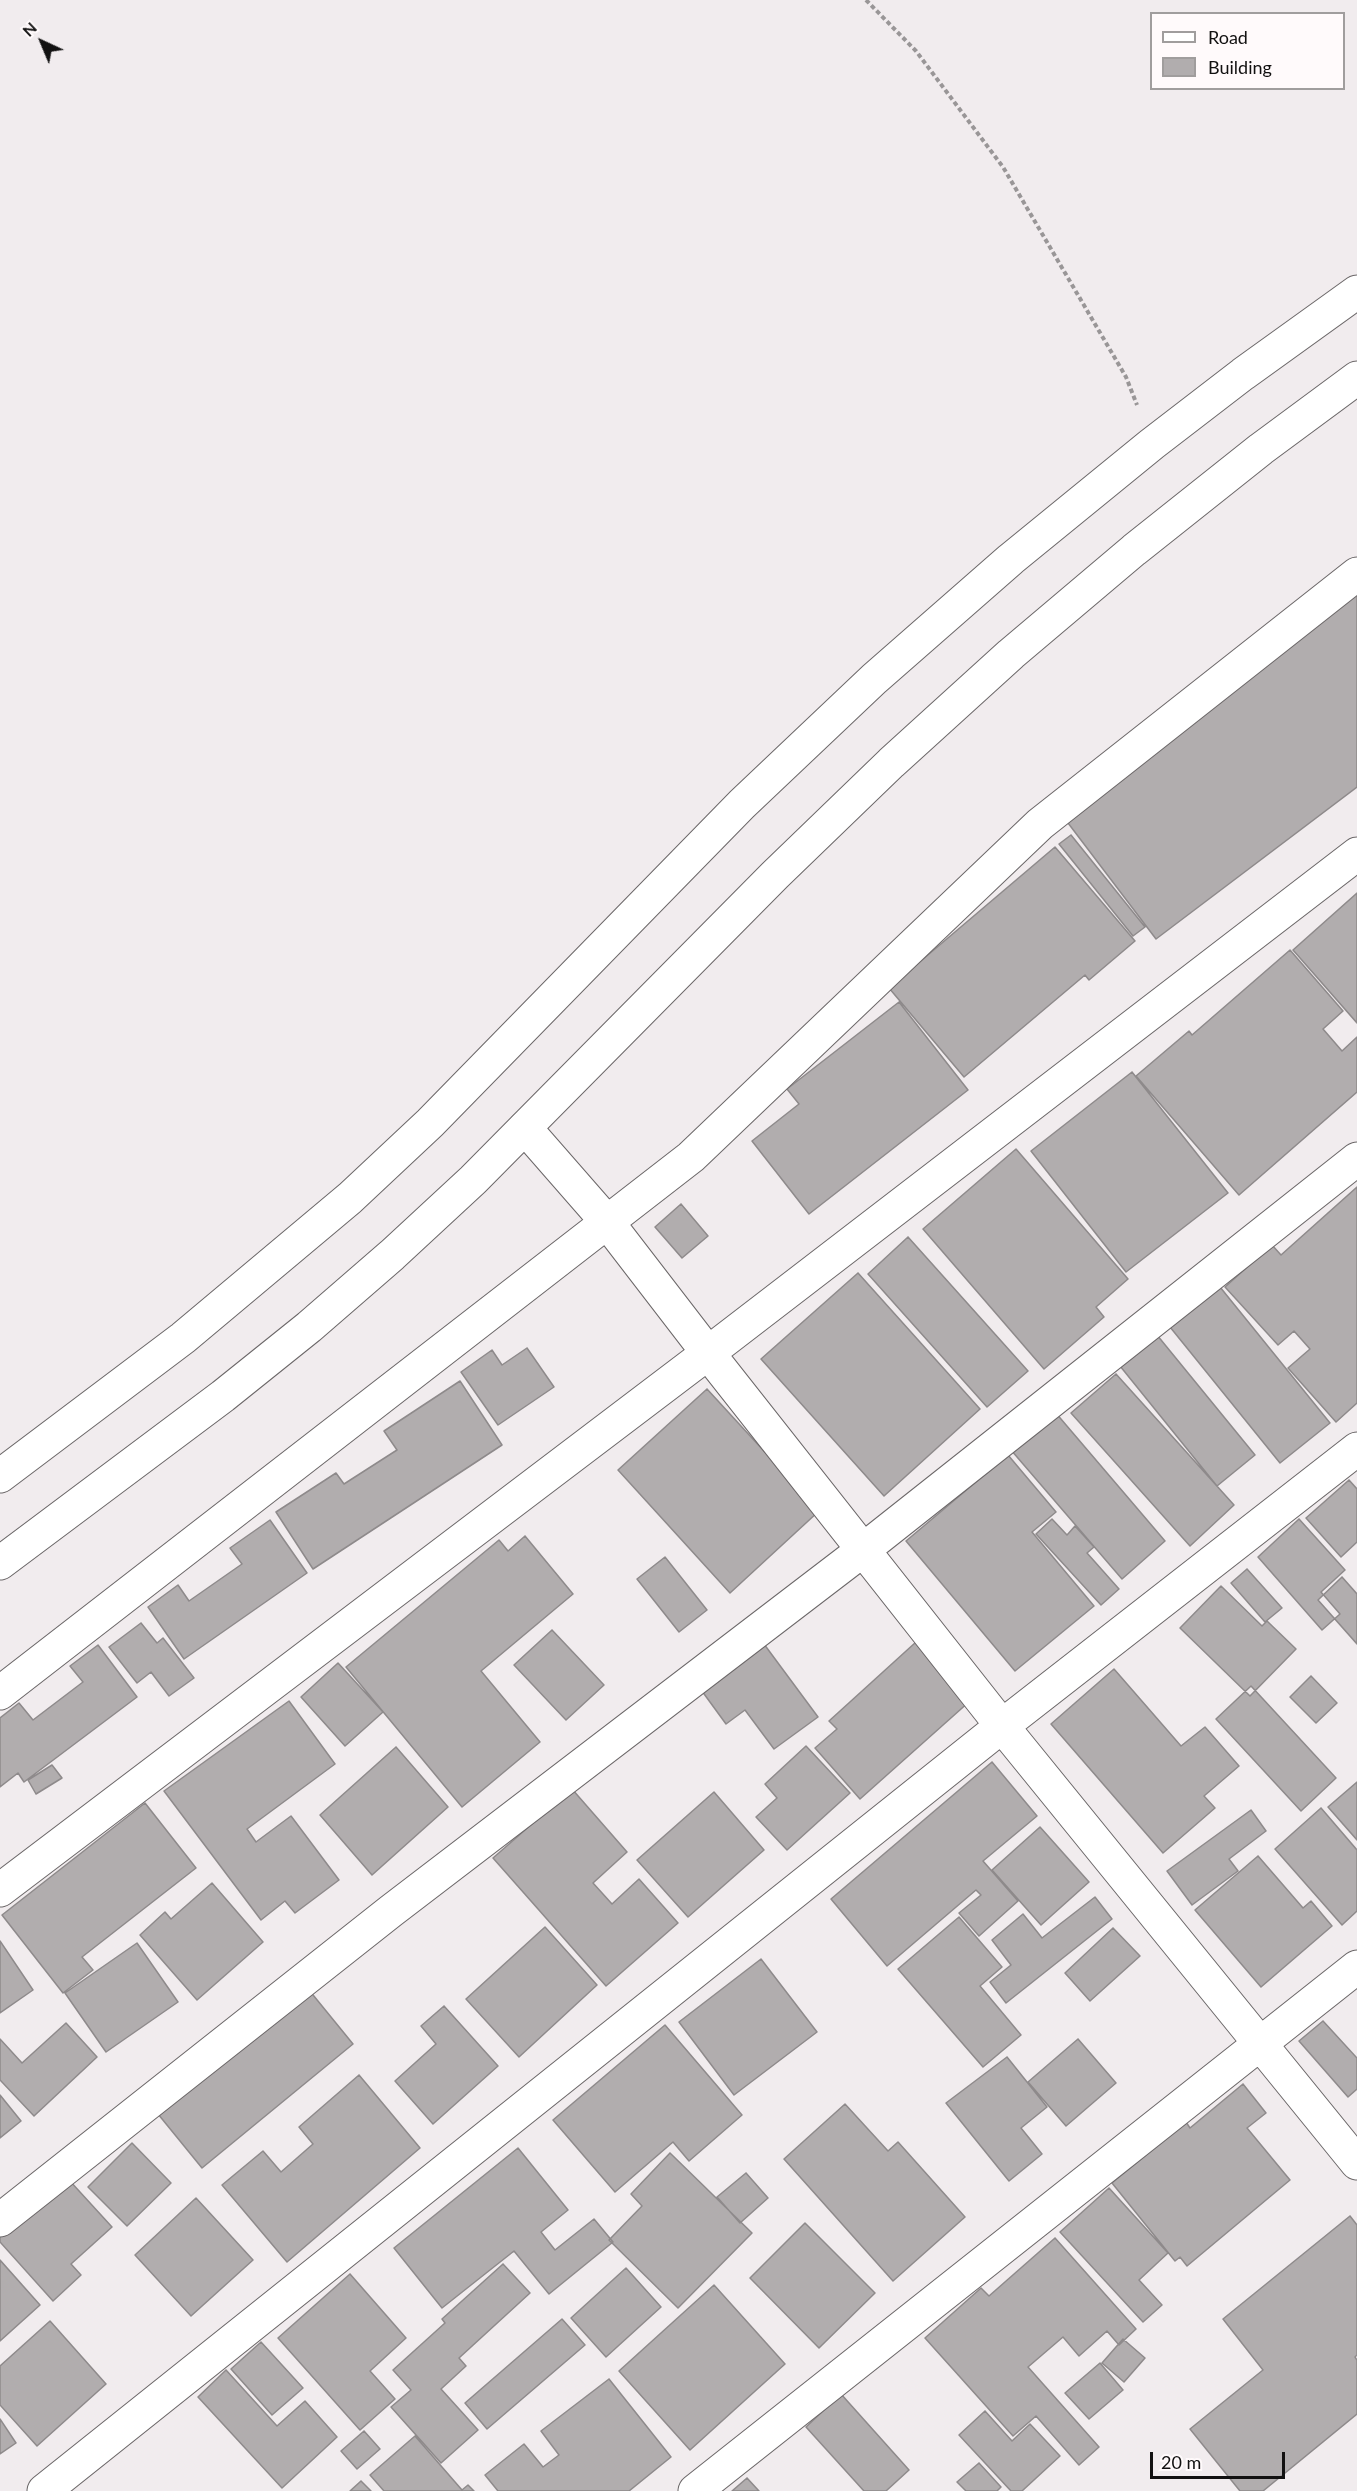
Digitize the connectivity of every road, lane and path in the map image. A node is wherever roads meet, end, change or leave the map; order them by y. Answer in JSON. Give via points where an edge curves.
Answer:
{"nodes":[{"id":1,"x":867,"y":0,"type":"edge"},
{"id":2,"x":1357,"y":292,"type":"edge"},
{"id":3,"x":1357,"y":378,"type":"edge"},
{"id":4,"x":1152,"y":444,"type":"junction"},
{"id":5,"x":1357,"y":574,"type":"edge"},
{"id":6,"x":1357,"y":854,"type":"edge"},
{"id":7,"x":525,"y":1128,"type":"junction"},
{"id":8,"x":1357,"y":1159,"type":"edge"},
{"id":9,"x":608,"y":1222,"type":"junction"},
{"id":10,"x":708,"y":1353,"type":"junction"},
{"id":11,"x":1357,"y":1449,"type":"edge"},
{"id":12,"x":0,"y":1476,"type":"edge"},
{"id":13,"x":863,"y":1550,"type":"junction"},
{"id":14,"x":0,"y":1563,"type":"edge"},
{"id":15,"x":0,"y":1693,"type":"edge"},
{"id":16,"x":1002,"y":1726,"type":"junction"},
{"id":17,"x":0,"y":1890,"type":"edge"},
{"id":18,"x":1357,"y":1967,"type":"edge"},
{"id":19,"x":1260,"y":2045,"type":"junction"},
{"id":20,"x":1357,"y":2163,"type":"edge"},
{"id":21,"x":0,"y":2220,"type":"edge"},
{"id":22,"x":44,"y":2491,"type":"edge"},
{"id":23,"x":695,"y":2491,"type":"edge"}],
"edges":[{"from":1,"to":4,"type":"path","via":[[916,51],[1003,167],[1126,377]]},
{"from":2,"to":4,"type":"street"},
{"from":3,"to":7,"type":"street","via":[[1143,543],[1011,654],[784,867]]},
{"from":4,"to":12,"type":"street","via":[[1011,559],[874,679],[742,804],[430,1123],[350,1198],[183,1338]]},
{"from":5,"to":9,"type":"street","via":[[1040,824],[691,1157]]},
{"from":6,"to":10,"type":"street"},
{"from":7,"to":9,"type":"street"},
{"from":7,"to":14,"type":"street","via":[[392,1255],[309,1327]]},
{"from":8,"to":13,"type":"street"},
{"from":9,"to":10,"type":"street"},
{"from":9,"to":15,"type":"street"},
{"from":10,"to":13,"type":"street"},
{"from":10,"to":17,"type":"street"},
{"from":11,"to":16,"type":"street"},
{"from":13,"to":16,"type":"street"},
{"from":13,"to":21,"type":"street","via":[[391,1911]]},
{"from":16,"to":19,"type":"street"},
{"from":16,"to":22,"type":"street"},
{"from":18,"to":19,"type":"street"},
{"from":19,"to":20,"type":"street"},
{"from":19,"to":23,"type":"street"}]}
